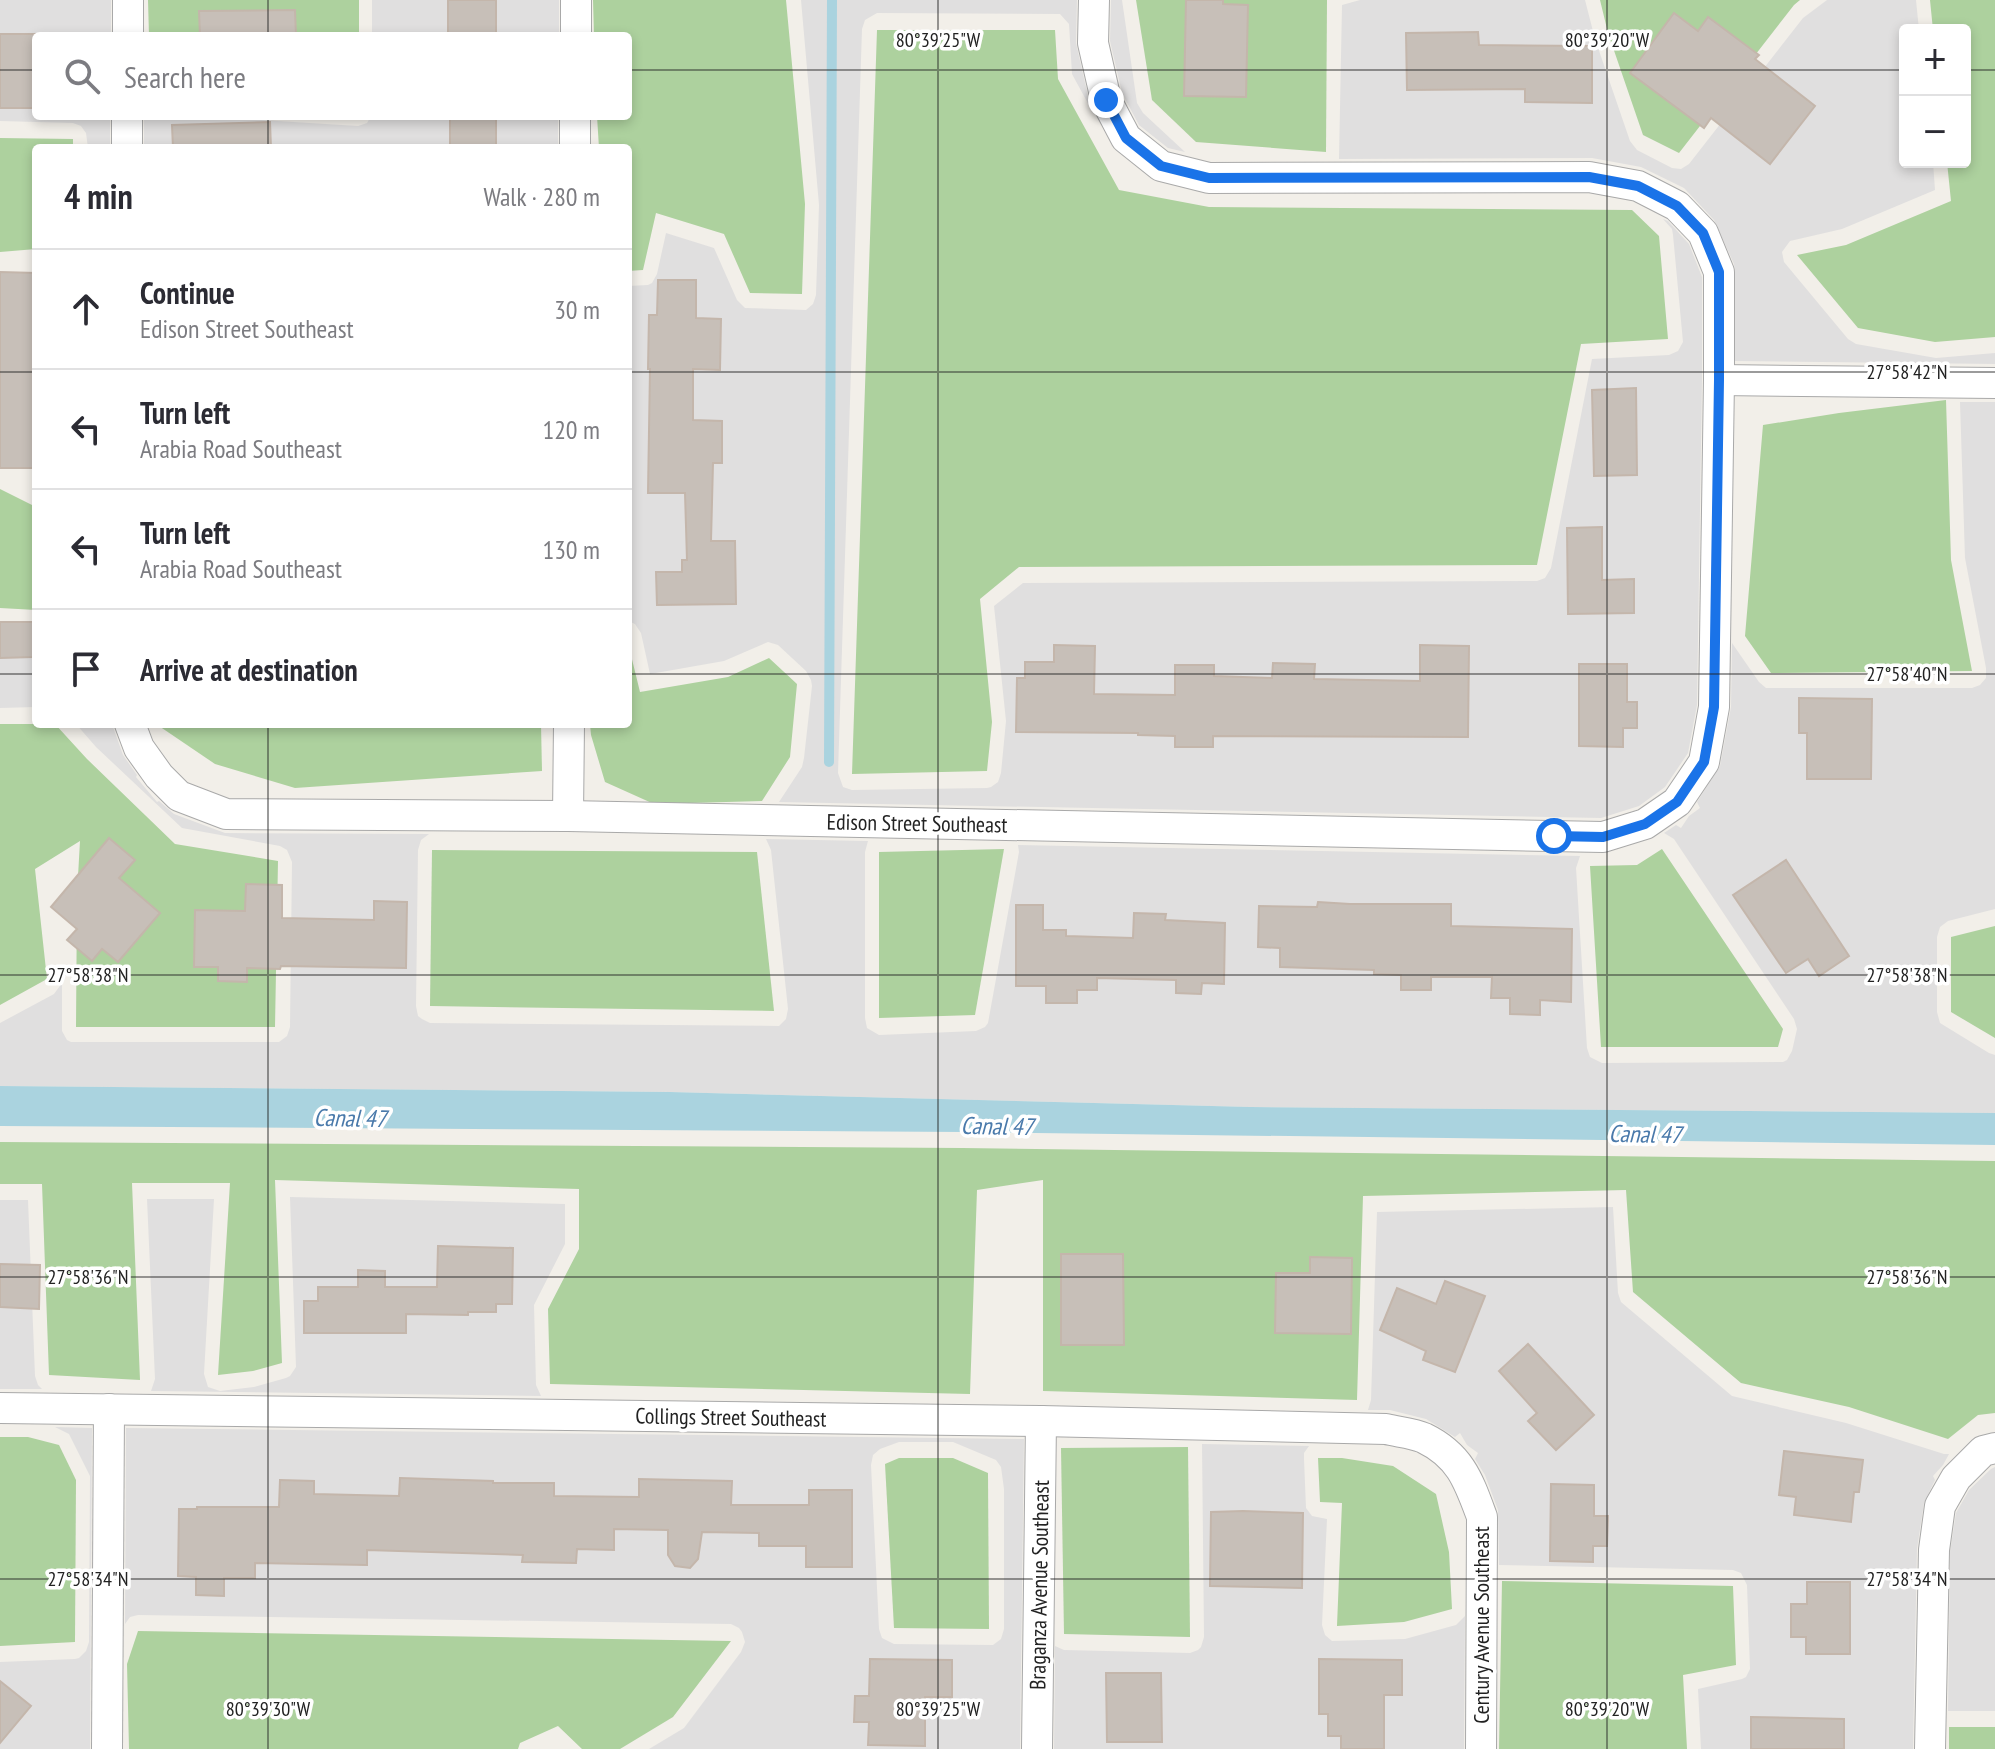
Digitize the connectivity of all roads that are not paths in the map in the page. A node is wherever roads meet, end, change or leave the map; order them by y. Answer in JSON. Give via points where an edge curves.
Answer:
{"nodes":[{"id":1,"x":128,"y":0,"type":"edge"},
{"id":2,"x":576,"y":0,"type":"edge"},
{"id":3,"x":1094,"y":0,"type":"edge"},
{"id":4,"x":128,"y":32,"type":"edge"},
{"id":5,"x":576,"y":32,"type":"edge"},
{"id":6,"x":127,"y":120,"type":"edge"},
{"id":7,"x":575,"y":120,"type":"edge"},
{"id":8,"x":127,"y":144,"type":"edge"},
{"id":9,"x":575,"y":144,"type":"edge"},
{"id":10,"x":1719,"y":380,"type":"junction"},
{"id":11,"x":1995,"y":383,"type":"edge"},
{"id":12,"x":132,"y":728,"type":"edge"},
{"id":13,"x":569,"y":728,"type":"edge"},
{"id":14,"x":568,"y":816,"type":"junction"},
{"id":15,"x":0,"y":1408,"type":"edge"},
{"id":16,"x":109,"y":1409,"type":"junction"},
{"id":17,"x":1041,"y":1421,"type":"junction"},
{"id":18,"x":1995,"y":1448,"type":"edge"},
{"id":19,"x":1455,"y":1459,"type":"joint"},
{"id":20,"x":107,"y":1749,"type":"edge"},
{"id":21,"x":1037,"y":1749,"type":"edge"},
{"id":22,"x":1481,"y":1749,"type":"edge"},
{"id":23,"x":1930,"y":1749,"type":"edge"}],
"edges":[{"from":1,"to":4,"type":"street"},
{"from":2,"to":5,"type":"street"},
{"from":3,"to":10,"type":"street","via":[[1093,43],[1106,100],[1126,138],[1161,166],[1209,178],[1589,177],[1638,186],[1677,206],[1703,233],[1719,272]]},
{"from":6,"to":8,"type":"street"},
{"from":7,"to":9,"type":"street"},
{"from":10,"to":11,"type":"street"},
{"from":10,"to":14,"type":"street","name":"Edison Street Southeast","via":[[1714,707],[1704,762],[1677,802],[1645,824],[1603,837]]},
{"from":12,"to":14,"type":"street","name":"Edison Street Southeast","via":[[139,748],[179,796],[226,814]]},
{"from":13,"to":14,"type":"street"},
{"from":15,"to":16,"type":"street","name":"Collings Street Southeast"},
{"from":16,"to":17,"type":"street","name":"Collings Street Southeast"},
{"from":16,"to":20,"type":"street"},
{"from":17,"to":19,"type":"street","name":"Collings Street Southeast","via":[[1386,1429],[1423,1438]]},
{"from":17,"to":21,"type":"street","name":"Braganza Avenue Southeast"},
{"from":18,"to":23,"type":"street","via":[[1983,1451],[1956,1478],[1940,1506],[1934,1550]]},
{"from":19,"to":22,"type":"street","name":"Century Avenue Southeast","via":[[1482,1517]]}]}
